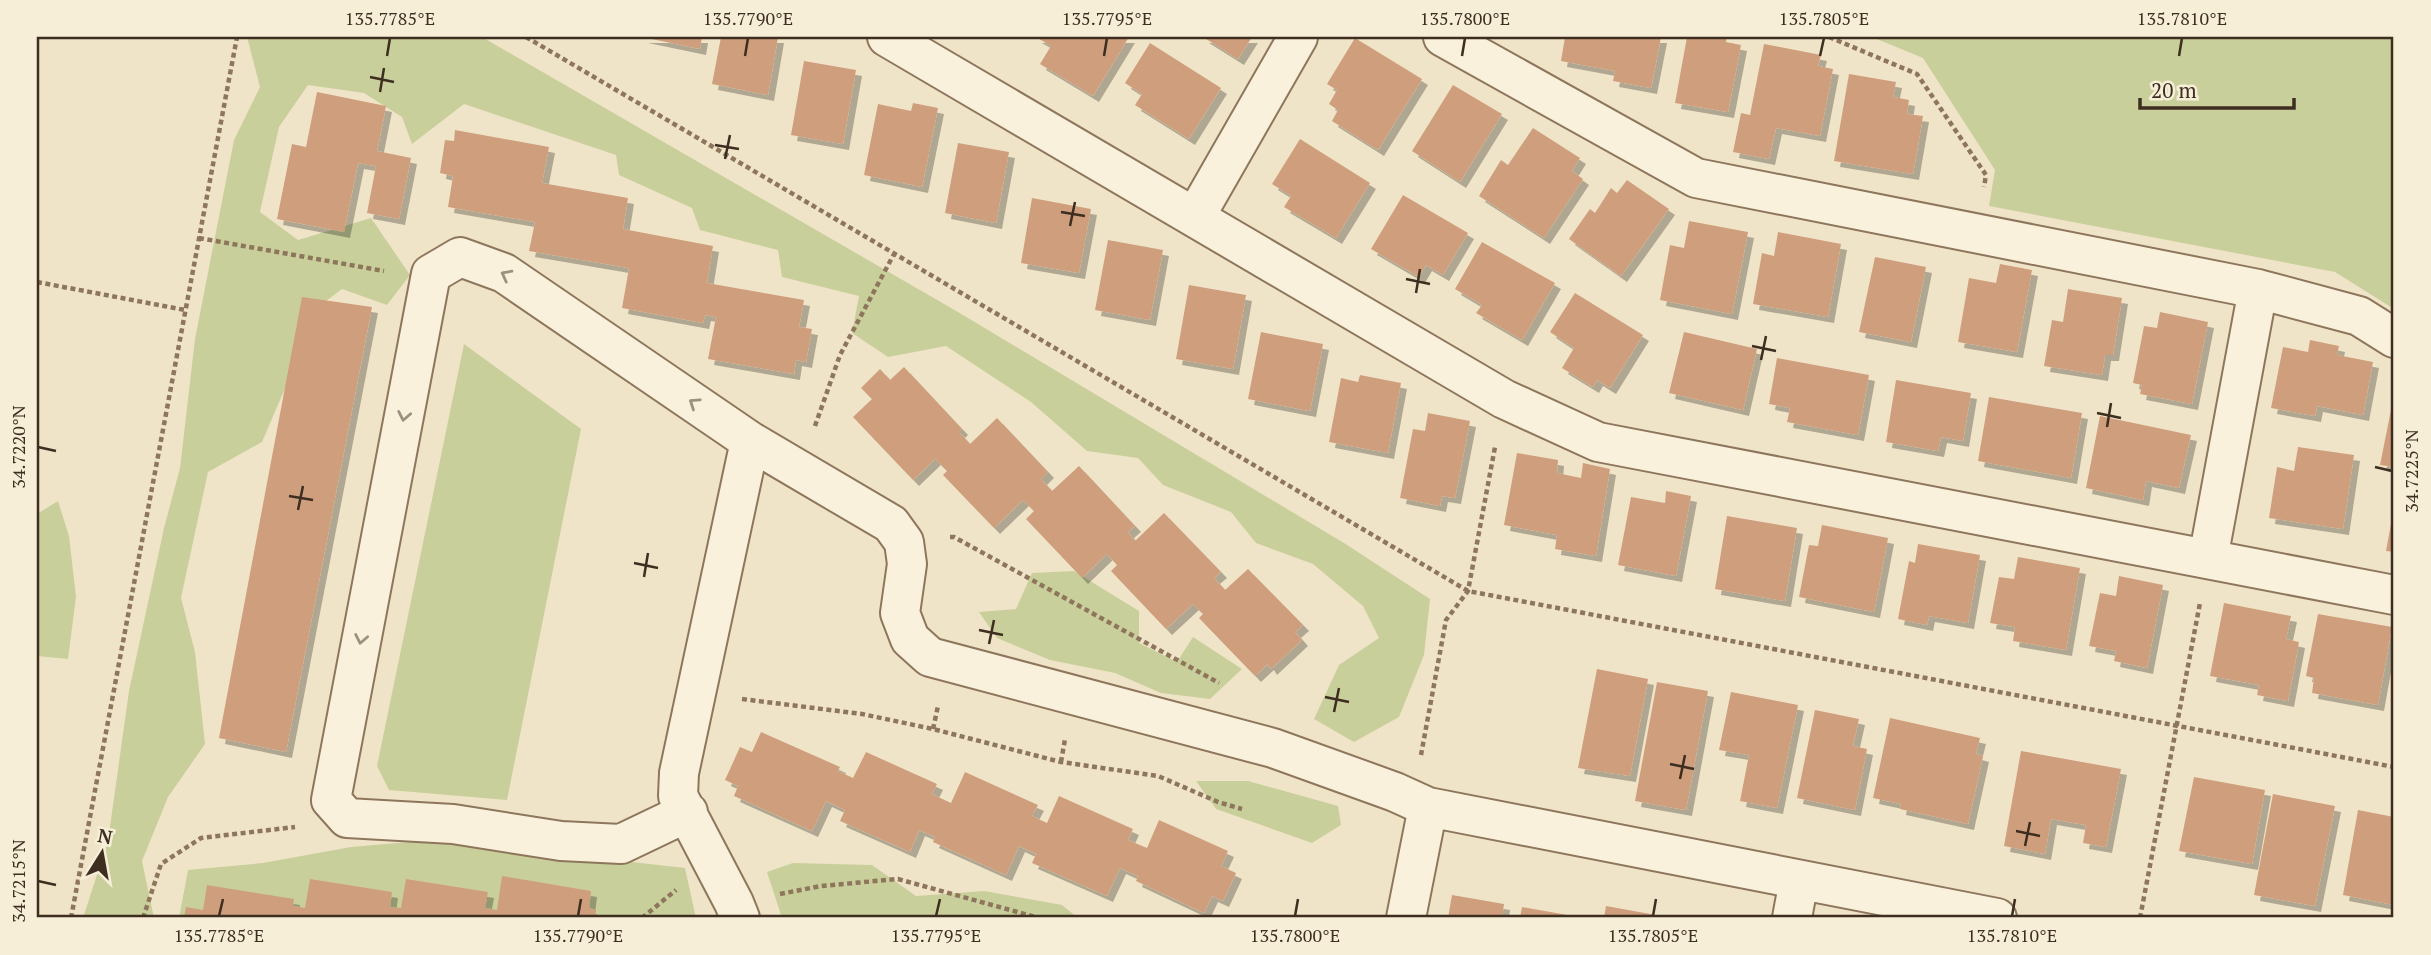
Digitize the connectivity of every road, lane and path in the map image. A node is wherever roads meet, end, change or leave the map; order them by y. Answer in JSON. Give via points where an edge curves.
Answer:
{"nodes":[{"id":1,"x":237,"y":37,"type":"edge"},
{"id":2,"x":526,"y":37,"type":"edge"},
{"id":3,"x":887,"y":37,"type":"edge"},
{"id":4,"x":1298,"y":37,"type":"edge"},
{"id":5,"x":1443,"y":37,"type":"edge"},
{"id":6,"x":1829,"y":37,"type":"edge"},
{"id":7,"x":1195,"y":217,"type":"junction"},
{"id":8,"x":1975,"y":233,"type":"junction"},
{"id":9,"x":199,"y":238,"type":"junction"},
{"id":10,"x":894,"y":254,"type":"junction"},
{"id":11,"x":431,"y":274,"type":"junction"},
{"id":12,"x":37,"y":282,"type":"edge"},
{"id":13,"x":2258,"y":289,"type":"junction"},
{"id":14,"x":185,"y":310,"type":"junction"},
{"id":15,"x":2394,"y":338,"type":"edge"},
{"id":16,"x":1504,"y":399,"type":"junction"},
{"id":17,"x":750,"y":441,"type":"junction"},
{"id":18,"x":799,"y":470,"type":"junction"},
{"id":19,"x":904,"y":542,"type":"junction"},
{"id":20,"x":2208,"y":559,"type":"junction"},
{"id":21,"x":1468,"y":591,"type":"junction"},
{"id":22,"x":2394,"y":595,"type":"edge"},
{"id":23,"x":1220,"y":684,"type":"dead end"},
{"id":24,"x":696,"y":693,"type":"junction"},
{"id":25,"x":2176,"y":726,"type":"junction"},
{"id":26,"x":2394,"y":767,"type":"edge"},
{"id":27,"x":331,"y":800,"type":"junction"},
{"id":28,"x":1428,"y":807,"type":"junction"},
{"id":29,"x":1242,"y":809,"type":"dead end"},
{"id":30,"x":688,"y":812,"type":"junction"},
{"id":31,"x":1799,"y":880,"type":"junction"},
{"id":32,"x":737,"y":911,"type":"edge"},
{"id":33,"x":71,"y":918,"type":"edge"},
{"id":34,"x":143,"y":918,"type":"edge"},
{"id":35,"x":1038,"y":918,"type":"edge"},
{"id":36,"x":1406,"y":918,"type":"edge"},
{"id":37,"x":1792,"y":918,"type":"edge"},
{"id":38,"x":1997,"y":918,"type":"edge"},
{"id":39,"x":2140,"y":918,"type":"edge"}],
"edges":[{"from":1,"to":9,"type":"path"},
{"from":2,"to":10,"type":"path"},
{"from":3,"to":7,"type":"street"},
{"from":4,"to":7,"type":"street"},
{"from":5,"to":8,"type":"street","via":[[1696,178]]},
{"from":6,"to":8,"type":"path","via":[[1917,74],[1986,175]]},
{"from":7,"to":16,"type":"street"},
{"from":8,"to":13,"type":"street"},
{"from":9,"to":11,"type":"path","via":[[394,273]]},
{"from":9,"to":14,"type":"path"},
{"from":10,"to":18,"type":"path","via":[[840,355]]},
{"from":10,"to":21,"type":"path"},
{"from":17,"to":11,"type":"street","one_way":true,"via":[[504,273],[460,257]]},
{"from":11,"to":27,"type":"street","one_way":true},
{"from":12,"to":14,"type":"path"},
{"from":13,"to":15,"type":"street","via":[[2359,316]]},
{"from":13,"to":20,"type":"street"},
{"from":14,"to":33,"type":"path"},
{"from":16,"to":20,"type":"street","via":[[1598,442]]},
{"from":16,"to":21,"type":"path"},
{"from":17,"to":18,"type":"street"},
{"from":17,"to":24,"type":"street"},
{"from":18,"to":19,"type":"street","via":[[891,524]]},
{"from":19,"to":23,"type":"path","via":[[954,537]]},
{"from":19,"to":28,"type":"street","via":[[900,613],[910,639],[930,657],[1273,748]]},
{"from":20,"to":22,"type":"street"},
{"from":20,"to":25,"type":"path"},
{"from":21,"to":25,"type":"path"},
{"from":21,"to":28,"type":"path","via":[[1446,620],[1418,771]]},
{"from":24,"to":29,"type":"path","via":[[862,714],[1061,762],[1158,776]]},
{"from":24,"to":30,"type":"street","via":[[679,773],[678,796]]},
{"from":25,"to":26,"type":"path"},
{"from":25,"to":39,"type":"path"},
{"from":27,"to":30,"type":"street","via":[[347,818],[453,824],[561,841],[621,844]]},
{"from":27,"to":34,"type":"path","via":[[306,826],[201,838],[160,864]]},
{"from":28,"to":31,"type":"street"},
{"from":28,"to":36,"type":"street"},
{"from":30,"to":32,"type":"street"},
{"from":31,"to":37,"type":"street"},
{"from":31,"to":38,"type":"street"},
{"from":32,"to":35,"type":"path","via":[[768,884],[780,894],[898,879]]}]}
